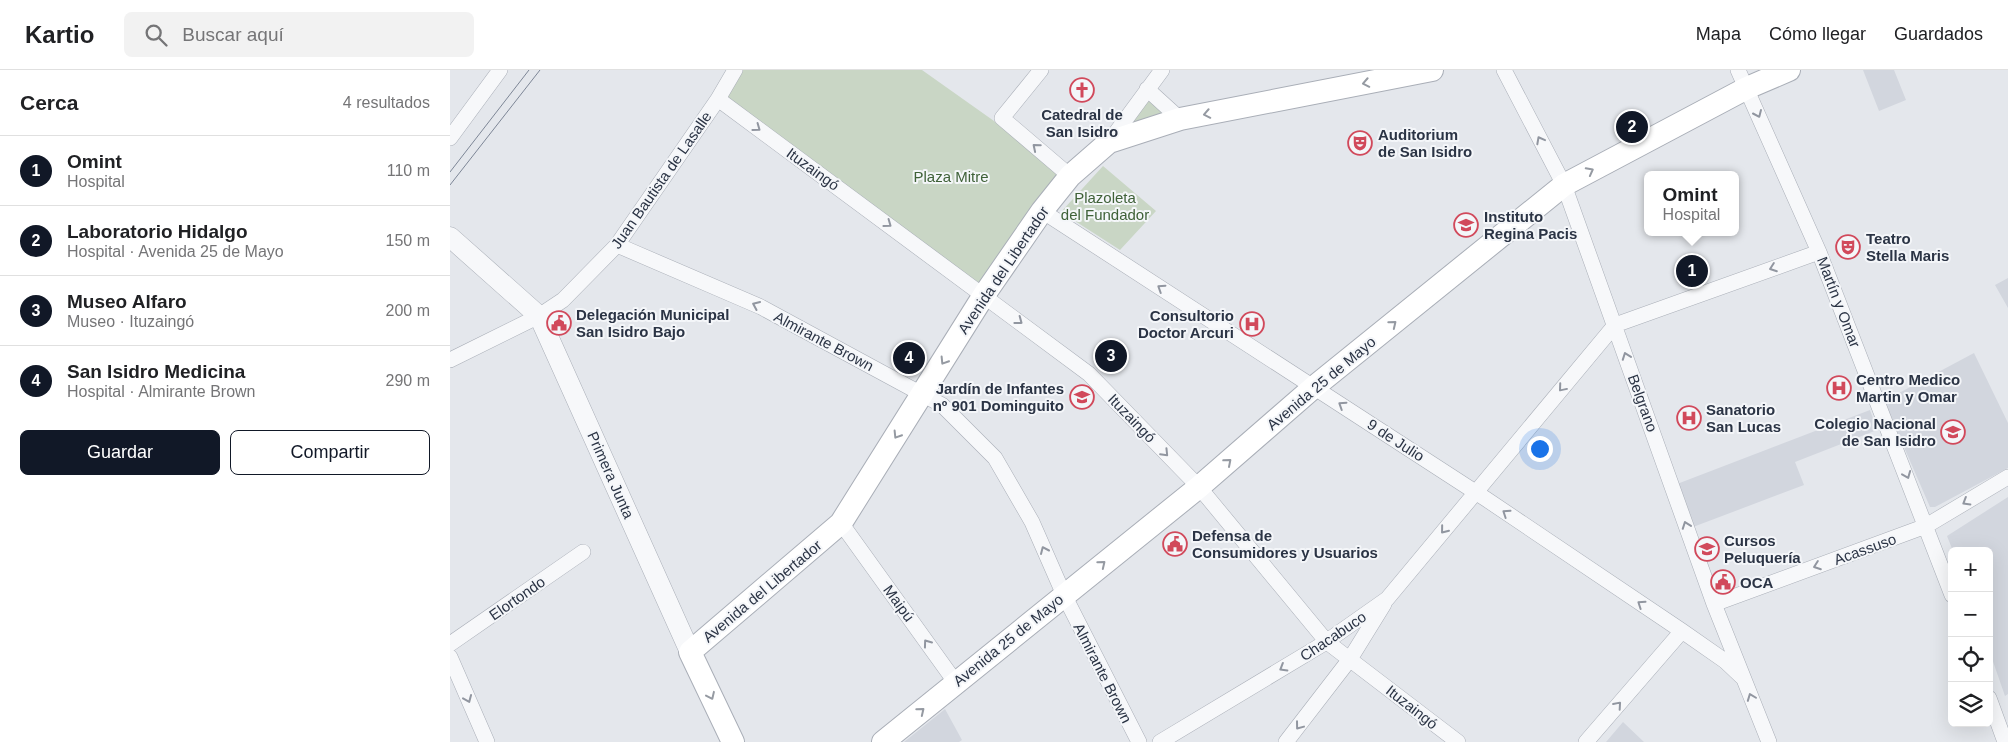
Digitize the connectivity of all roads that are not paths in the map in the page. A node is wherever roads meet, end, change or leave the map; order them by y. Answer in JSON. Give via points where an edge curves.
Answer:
{"nodes":[{"id":1,"x":500,"y":70,"type":"edge"},
{"id":2,"x":735,"y":70,"type":"edge"},
{"id":3,"x":1041,"y":70,"type":"edge"},
{"id":4,"x":1162,"y":70,"type":"edge"},
{"id":5,"x":1432,"y":70,"type":"edge"},
{"id":6,"x":1504,"y":70,"type":"edge"},
{"id":7,"x":1789,"y":70,"type":"edge"},
{"id":8,"x":1742,"y":79,"type":"edge"},
{"id":9,"x":1147,"y":89,"type":"junction"},
{"id":10,"x":718,"y":99,"type":"junction"},
{"id":11,"x":1180,"y":119,"type":"junction"},
{"id":12,"x":450,"y":138,"type":"edge"},
{"id":13,"x":1109,"y":142,"type":"junction"},
{"id":14,"x":1070,"y":176,"type":"junction"},
{"id":15,"x":1564,"y":185,"type":"junction"},
{"id":16,"x":1042,"y":211,"type":"junction"},
{"id":17,"x":450,"y":236,"type":"edge"},
{"id":18,"x":617,"y":245,"type":"junction"},
{"id":19,"x":1819,"y":252,"type":"junction"},
{"id":20,"x":984,"y":295,"type":"junction"},
{"id":21,"x":540,"y":316,"type":"junction"},
{"id":22,"x":1615,"y":325,"type":"junction"},
{"id":23,"x":450,"y":360,"type":"edge"},
{"id":24,"x":1314,"y":387,"type":"junction"},
{"id":25,"x":923,"y":394,"type":"junction"},
{"id":26,"x":2008,"y":477,"type":"edge"},
{"id":27,"x":1199,"y":487,"type":"junction"},
{"id":28,"x":1475,"y":492,"type":"junction"},
{"id":29,"x":841,"y":523,"type":"junction"},
{"id":30,"x":1926,"y":526,"type":"junction"},
{"id":31,"x":583,"y":552,"type":"dead end"},
{"id":32,"x":1951,"y":592,"type":"edge"},
{"id":33,"x":1064,"y":595,"type":"junction"},
{"id":34,"x":1387,"y":598,"type":"junction"},
{"id":35,"x":1714,"y":604,"type":"junction"},
{"id":36,"x":1682,"y":631,"type":"junction"},
{"id":37,"x":1327,"y":642,"type":"junction"},
{"id":38,"x":450,"y":644,"type":"edge"},
{"id":39,"x":690,"y":652,"type":"junction"},
{"id":40,"x":450,"y":657,"type":"edge"},
{"id":41,"x":1350,"y":659,"type":"junction"},
{"id":42,"x":1744,"y":678,"type":"junction"},
{"id":43,"x":956,"y":682,"type":"junction"},
{"id":44,"x":1993,"y":709,"type":"edge"},
{"id":45,"x":487,"y":742,"type":"edge"},
{"id":46,"x":733,"y":742,"type":"edge"},
{"id":47,"x":883,"y":742,"type":"edge"},
{"id":48,"x":1138,"y":742,"type":"edge"},
{"id":49,"x":1160,"y":742,"type":"edge"},
{"id":50,"x":1286,"y":742,"type":"edge"},
{"id":51,"x":1458,"y":742,"type":"edge"},
{"id":52,"x":1586,"y":742,"type":"edge"},
{"id":53,"x":1769,"y":742,"type":"edge"},
{"id":54,"x":2005,"y":742,"type":"edge"}],
"edges":[{"from":1,"to":12,"type":"street"},
{"from":2,"to":10,"type":"street","name":"Juan Bautista de Lasalle"},
{"from":14,"to":3,"type":"street","one_way":true,"via":[[1002,118]]},
{"from":4,"to":9,"type":"street"},
{"from":5,"to":11,"type":"main road","name":"Avenida del Libertador","one_way":true},
{"from":15,"to":6,"type":"street","name":"Belgrano","one_way":true},
{"from":7,"to":8,"type":"main road","name":"Avenida 25 de Mayo"},
{"from":15,"to":8,"type":"main road","name":"Avenida 25 de Mayo","one_way":true},
{"from":8,"to":19,"type":"street","name":"Martín y Omar","one_way":true},
{"from":9,"to":11,"type":"street"},
{"from":9,"to":13,"type":"street"},
{"from":10,"to":18,"type":"street","name":"Juan Bautista de Lasalle"},
{"from":10,"to":20,"type":"street","name":"Ituzaingó","one_way":true},
{"from":11,"to":13,"type":"main road","name":"Avenida del Libertador"},
{"from":13,"to":14,"type":"main road","name":"Avenida del Libertador"},
{"from":14,"to":16,"type":"main road","name":"Avenida del Libertador"},
{"from":15,"to":22,"type":"street","name":"Belgrano"},
{"from":24,"to":15,"type":"main road","name":"Avenida 25 de Mayo","one_way":true},
{"from":16,"to":20,"type":"main road","name":"Avenida del Libertador"},
{"from":24,"to":16,"type":"street","name":"9 de Julio","one_way":true},
{"from":17,"to":21,"type":"street","name":"Primera Junta"},
{"from":18,"to":21,"type":"street","name":"Juan Bautista de Lasalle","via":[[563,300]]},
{"from":25,"to":18,"type":"street","name":"Almirante Brown","one_way":true,"via":[[761,307]]},
{"from":19,"to":22,"type":"street","one_way":true},
{"from":19,"to":30,"type":"street","name":"Martín y Omar","one_way":true},
{"from":20,"to":25,"type":"main road","name":"Avenida del Libertador","one_way":true},
{"from":20,"to":27,"type":"street","name":"Ituzaingó","one_way":true,"via":[[1089,374]]},
{"from":21,"to":23,"type":"street","name":"Juan Bautista de Lasalle"},
{"from":21,"to":39,"type":"street","name":"Primera Junta"},
{"from":22,"to":28,"type":"street","name":"Chacabuco","one_way":true},
{"from":35,"to":22,"type":"street","name":"Belgrano","one_way":true},
{"from":27,"to":24,"type":"main road","name":"Avenida 25 de Mayo","one_way":true},
{"from":28,"to":24,"type":"street","name":"9 de Julio","one_way":true},
{"from":25,"to":29,"type":"main road","name":"Avenida del Libertador","one_way":true},
{"from":33,"to":25,"type":"street","name":"Almirante Brown","one_way":true,"via":[[1032,522],[995,458],[942,405]]},
{"from":26,"to":30,"type":"street","name":"Acassuso","one_way":true},
{"from":33,"to":27,"type":"main road","name":"Avenida 25 de Mayo","one_way":true},
{"from":27,"to":37,"type":"street","name":"Ituzaingó"},
{"from":28,"to":34,"type":"street","name":"Chacabuco","one_way":true},
{"from":36,"to":28,"type":"street","name":"9 de Julio","one_way":true},
{"from":29,"to":39,"type":"main road","name":"Avenida del Libertador"},
{"from":43,"to":29,"type":"street","name":"Maipú","one_way":true},
{"from":30,"to":32,"type":"street","name":"Martín y Omar"},
{"from":30,"to":35,"type":"street","name":"Acassuso","one_way":true},
{"from":31,"to":38,"type":"street","name":"Elortondo"},
{"from":33,"to":43,"type":"main road","name":"Avenida 25 de Mayo"},
{"from":33,"to":48,"type":"street","name":"Almirante Brown"},
{"from":34,"to":37,"type":"street","name":"Chacabuco"},
{"from":34,"to":41,"type":"street"},
{"from":35,"to":42,"type":"street","name":"Belgrano"},
{"from":36,"to":42,"type":"street","name":"9 de Julio"},
{"from":52,"to":36,"type":"street","one_way":true},
{"from":37,"to":41,"type":"street","name":"Ituzaingó"},
{"from":37,"to":49,"type":"street","name":"Chacabuco","one_way":true},
{"from":39,"to":46,"type":"main road","name":"Primera Junta","one_way":true},
{"from":40,"to":45,"type":"street","one_way":true},
{"from":41,"to":50,"type":"street","one_way":true},
{"from":41,"to":51,"type":"street","name":"Ituzaingó"},
{"from":53,"to":42,"type":"street","name":"Belgrano","one_way":true},
{"from":47,"to":43,"type":"main road","name":"Avenida 25 de Mayo","one_way":true},
{"from":44,"to":54,"type":"street"}]}
